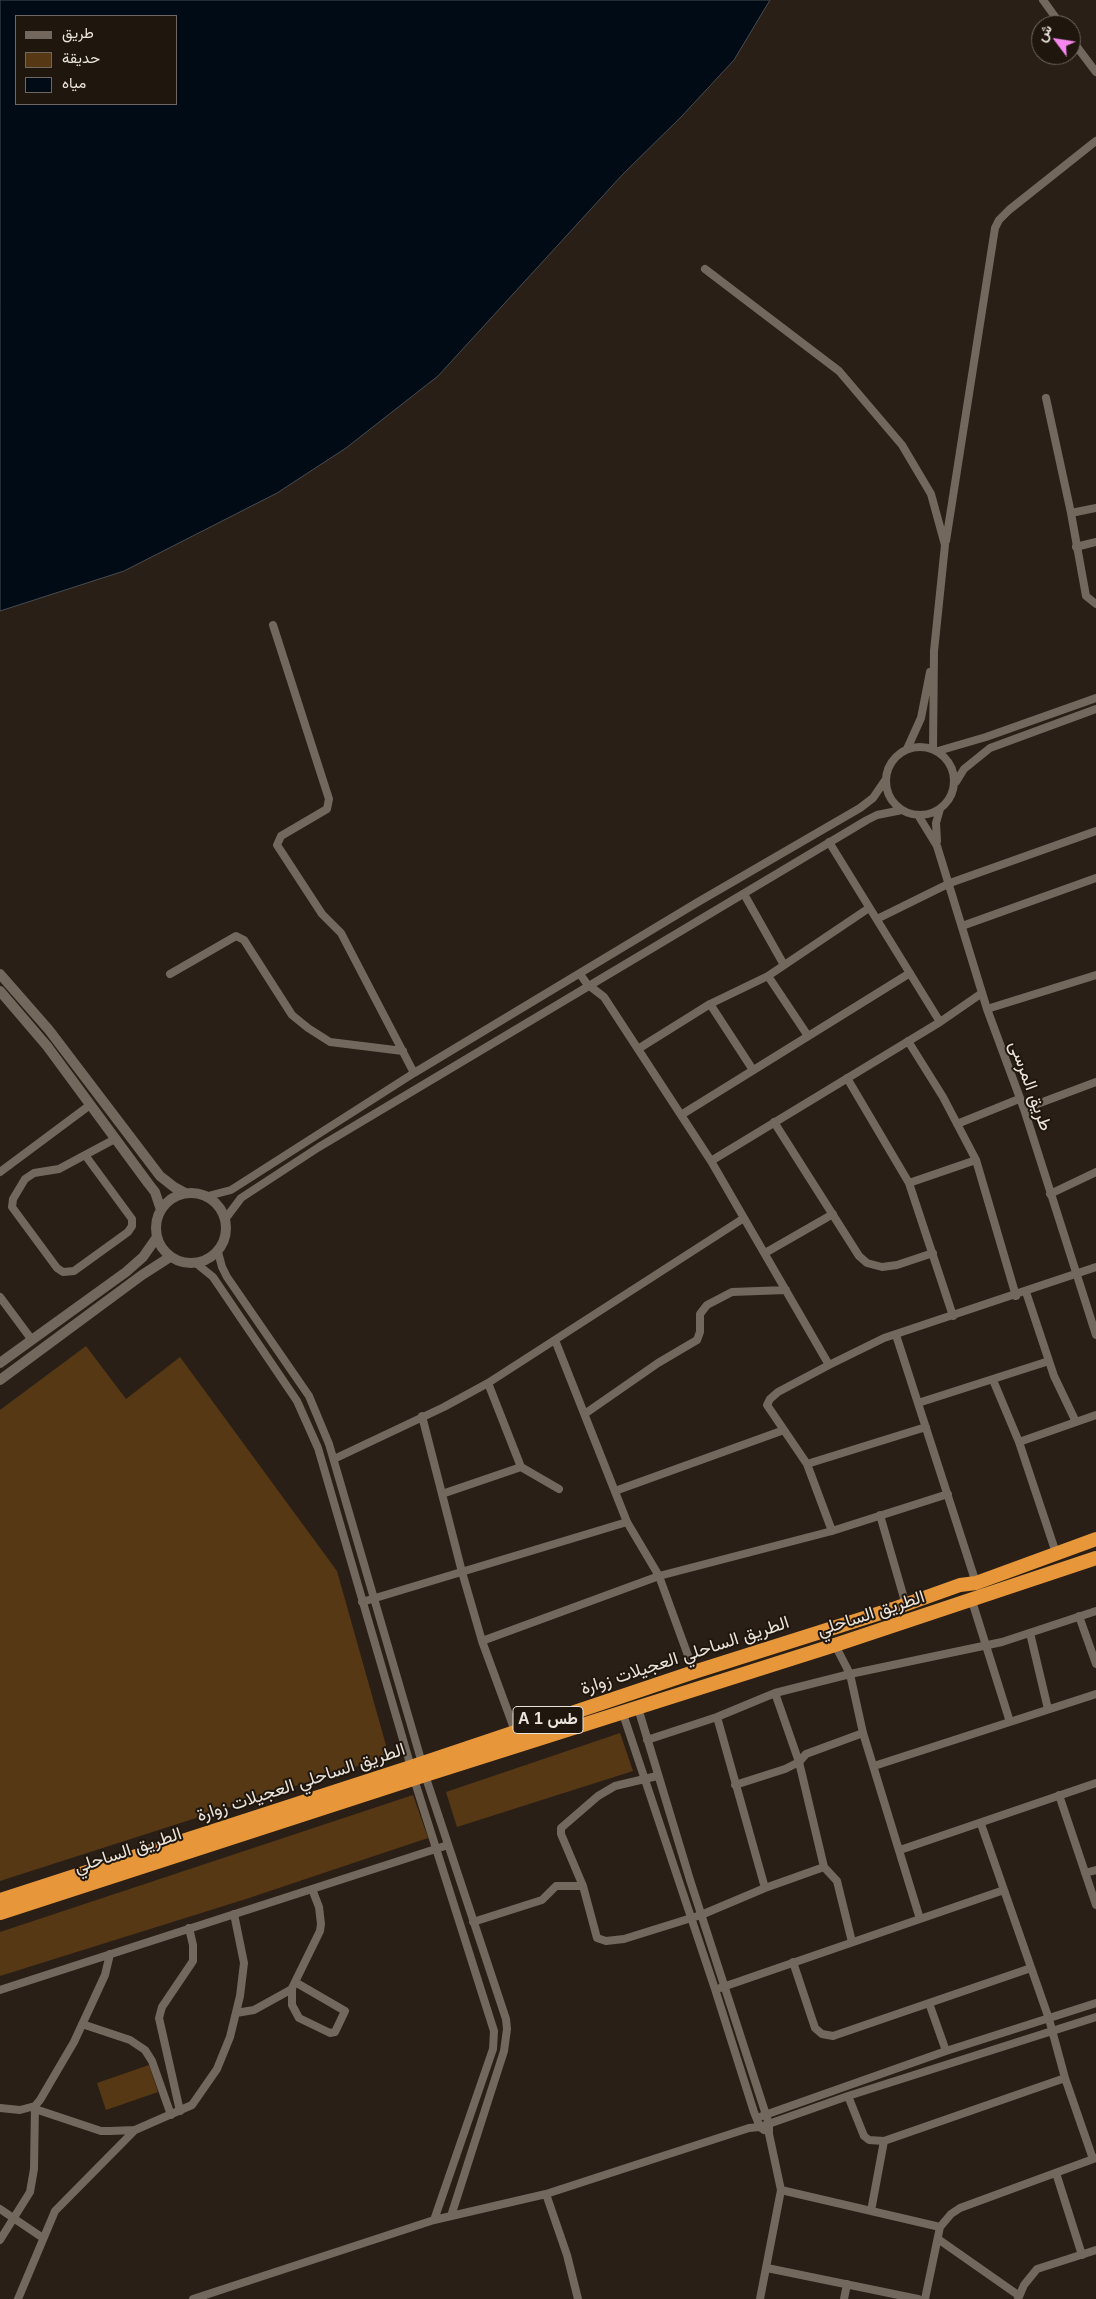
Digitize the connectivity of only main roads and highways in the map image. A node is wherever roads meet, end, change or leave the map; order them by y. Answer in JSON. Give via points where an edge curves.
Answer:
{"nodes":[{"id":1,"x":1096,"y":1539,"type":"edge"},
{"id":2,"x":1096,"y":1558,"type":"edge"},
{"id":3,"x":418,"y":1771,"type":"junction"},
{"id":4,"x":0,"y":1900,"type":"edge"},
{"id":5,"x":0,"y":1913,"type":"edge"}],
"edges":[{"from":1,"to":3,"type":"highway","name":"الطريق الساحلي العجيلات زوارة","number":"A 1 طس","via":[[976,1582],[515,1731]]},
{"from":2,"to":3,"type":"highway","name":"الطريق الساحلي","number":"A 1 طس","via":[[623,1714]]},
{"from":3,"to":4,"type":"highway","name":"الطريق الساحلي العجيلات زوارة","number":"A 1 طس"},
{"from":3,"to":5,"type":"highway","name":"الطريق الساحلي","number":"A 1 طس"}]}
